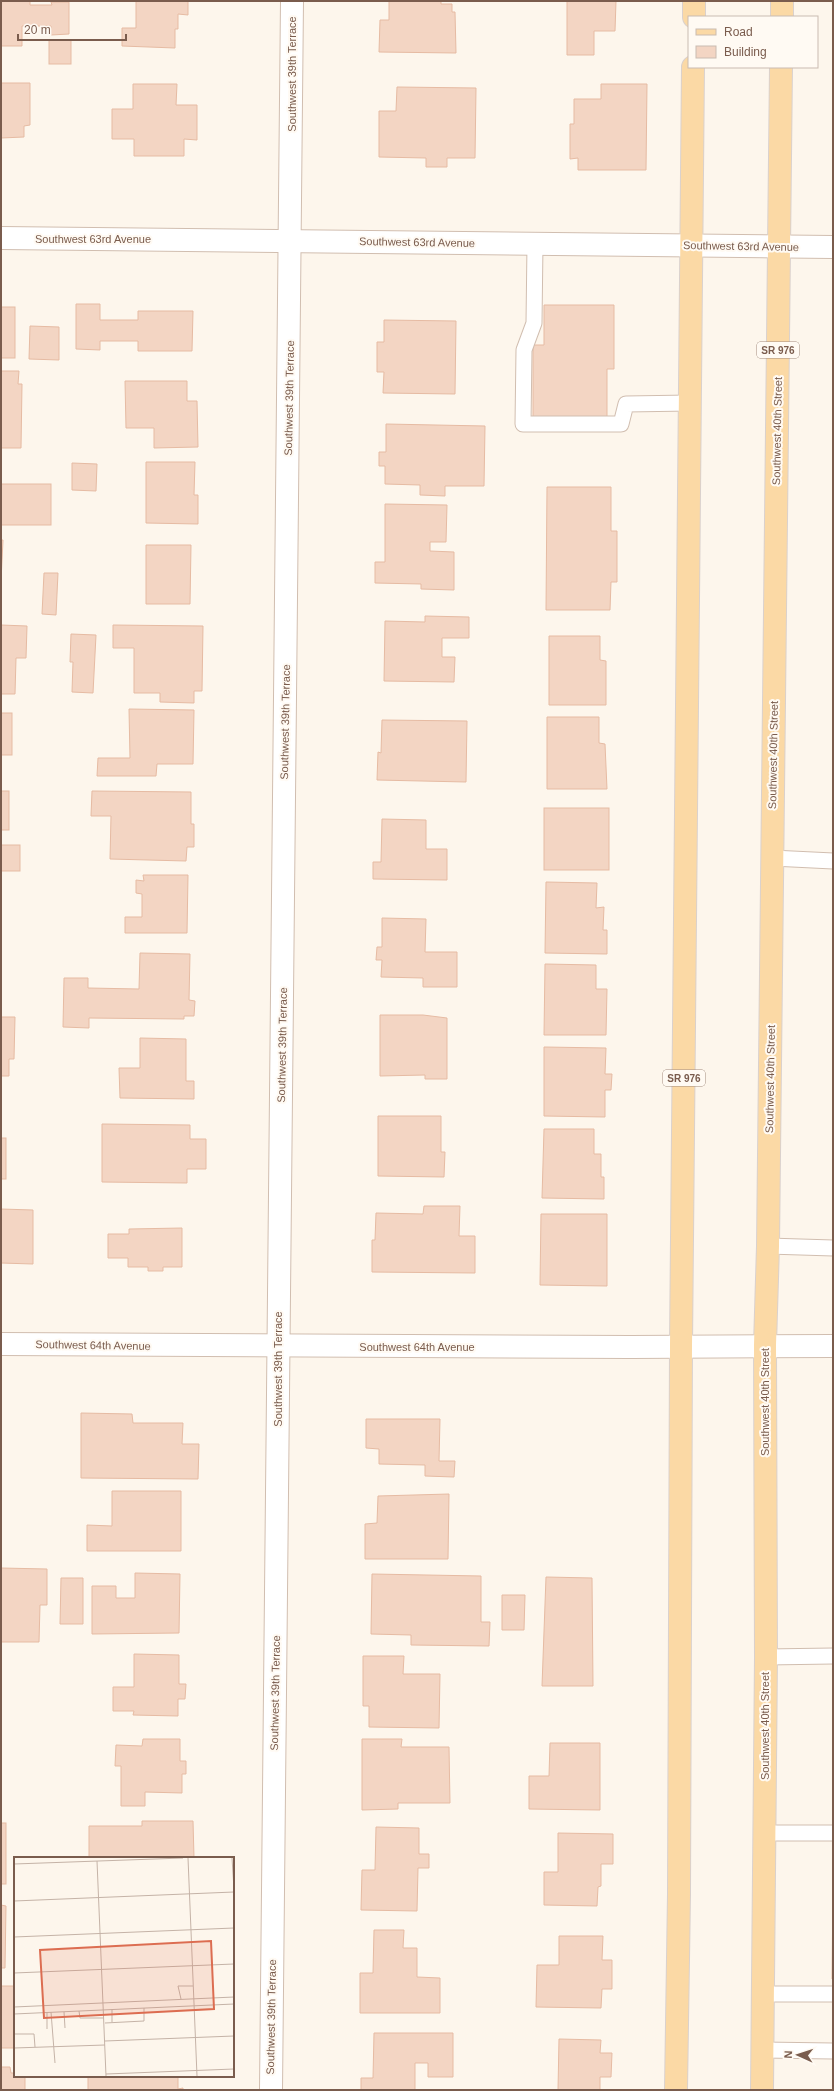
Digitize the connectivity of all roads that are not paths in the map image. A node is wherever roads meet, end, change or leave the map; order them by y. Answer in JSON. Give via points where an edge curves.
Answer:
{"nodes":[{"id":1,"x":292,"y":1,"type":"edge"},
{"id":2,"x":694,"y":1,"type":"edge"},
{"id":3,"x":782,"y":1,"type":"edge"},
{"id":4,"x":694,"y":16,"type":"edge"},
{"id":5,"x":782,"y":16,"type":"edge"},
{"id":6,"x":694,"y":68,"type":"edge"},
{"id":7,"x":781,"y":68,"type":"edge"},
{"id":8,"x":1,"y":238,"type":"edge"},
{"id":9,"x":291,"y":240,"type":"junction"},
{"id":10,"x":535,"y":244,"type":"junction"},
{"id":11,"x":692,"y":246,"type":"junction"},
{"id":12,"x":779,"y":246,"type":"junction"},
{"id":13,"x":833,"y":247,"type":"edge"},
{"id":14,"x":690,"y":403,"type":"junction"},
{"id":15,"x":772,"y":858,"type":"junction"},
{"id":16,"x":833,"y":861,"type":"edge"},
{"id":17,"x":768,"y":1246,"type":"junction"},
{"id":18,"x":833,"y":1248,"type":"edge"},
{"id":19,"x":1,"y":1344,"type":"edge"},
{"id":20,"x":765,"y":1345,"type":"junction"},
{"id":21,"x":278,"y":1346,"type":"junction"},
{"id":22,"x":681,"y":1346,"type":"junction"},
{"id":23,"x":833,"y":1346,"type":"edge"},
{"id":24,"x":833,"y":1656,"type":"edge"},
{"id":25,"x":766,"y":1657,"type":"junction"},
{"id":26,"x":765,"y":1833,"type":"junction"},
{"id":27,"x":833,"y":1833,"type":"edge"},
{"id":28,"x":763,"y":1994,"type":"junction"},
{"id":29,"x":833,"y":1994,"type":"edge"},
{"id":30,"x":762,"y":2050,"type":"junction"},
{"id":31,"x":833,"y":2051,"type":"edge"},
{"id":32,"x":271,"y":2090,"type":"edge"},
{"id":33,"x":676,"y":2090,"type":"edge"},
{"id":34,"x":762,"y":2090,"type":"edge"}],
"edges":[{"from":1,"to":9,"type":"street","name":"Southwest 39th Terrace"},
{"from":2,"to":4,"type":"main road"},
{"from":3,"to":5,"type":"main road"},
{"from":6,"to":11,"type":"main road","number":"SR 976"},
{"from":7,"to":12,"type":"main road","name":"Southwest 40th Street","number":"SR 976"},
{"from":8,"to":9,"type":"street","name":"Southwest 63rd Avenue"},
{"from":9,"to":10,"type":"street","name":"Southwest 63rd Avenue"},
{"from":9,"to":21,"type":"street","name":"Southwest 39th Terrace"},
{"from":10,"to":11,"type":"street","name":"Southwest 63rd Avenue"},
{"from":10,"to":14,"type":"lane","via":[[534,323],[524,350],[523,424],[621,424],[626,404]]},
{"from":11,"to":12,"type":"street","name":"Southwest 63rd Avenue"},
{"from":11,"to":14,"type":"main road","number":"SR 976"},
{"from":12,"to":13,"type":"street","name":"Southwest 63rd Avenue"},
{"from":12,"to":15,"type":"main road","name":"Southwest 40th Street","number":"SR 976"},
{"from":14,"to":22,"type":"main road","number":"SR 976"},
{"from":15,"to":16,"type":"lane"},
{"from":15,"to":17,"type":"main road","name":"Southwest 40th Street","number":"SR 976"},
{"from":17,"to":18,"type":"lane"},
{"from":17,"to":20,"type":"main road","name":"Southwest 40th Street","number":"SR 976"},
{"from":19,"to":21,"type":"street","name":"Southwest 64th Avenue"},
{"from":20,"to":22,"type":"street","name":"Southwest 64th Avenue"},
{"from":20,"to":23,"type":"street","name":"Southwest 64th Avenue"},
{"from":20,"to":25,"type":"main road","name":"Southwest 40th Street","number":"SR 976"},
{"from":21,"to":22,"type":"street","name":"Southwest 64th Avenue"},
{"from":21,"to":32,"type":"street","name":"Southwest 39th Terrace"},
{"from":22,"to":33,"type":"main road","number":"SR 976"},
{"from":24,"to":25,"type":"lane"},
{"from":25,"to":26,"type":"main road","name":"Southwest 40th Street","number":"SR 976"},
{"from":26,"to":27,"type":"lane"},
{"from":26,"to":28,"type":"main road","name":"Southwest 40th Street","number":"SR 976"},
{"from":28,"to":29,"type":"lane"},
{"from":28,"to":30,"type":"main road","name":"Southwest 40th Street","number":"SR 976"},
{"from":30,"to":31,"type":"lane"},
{"from":30,"to":34,"type":"main road","name":"Southwest 40th Street","number":"SR 976"}]}
